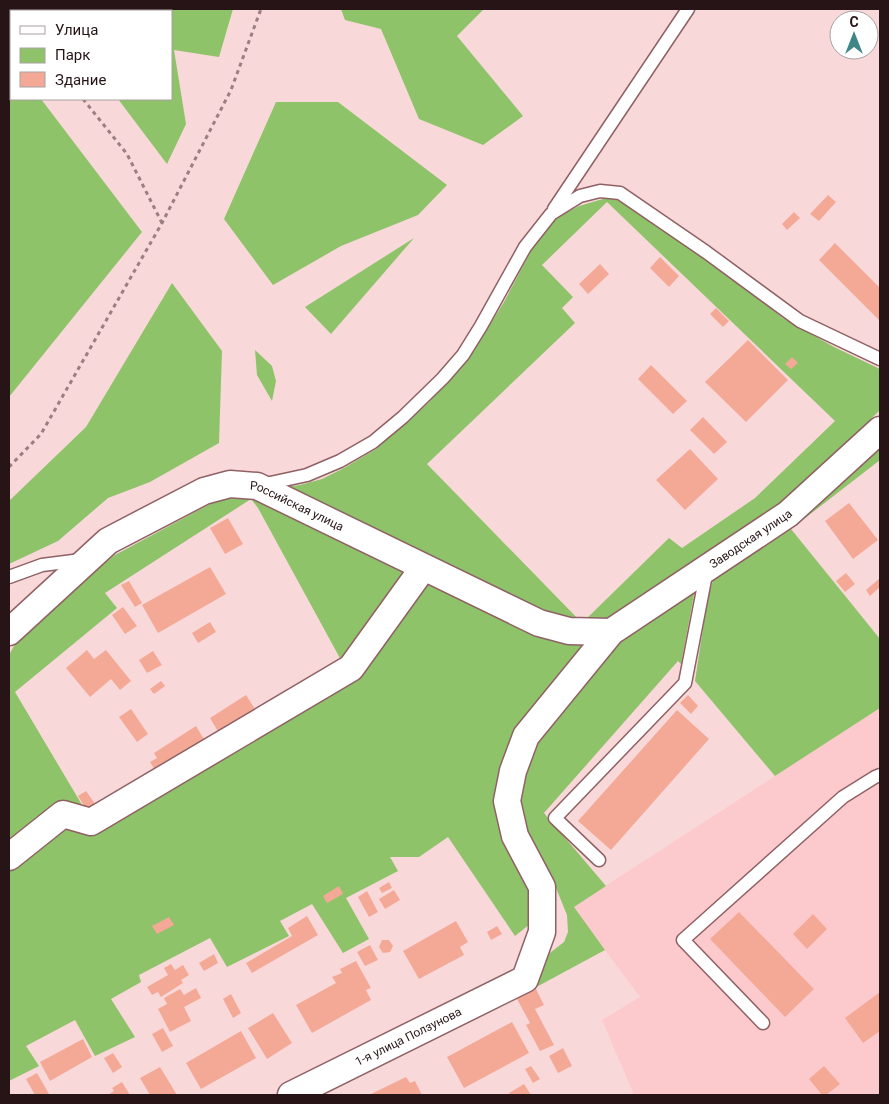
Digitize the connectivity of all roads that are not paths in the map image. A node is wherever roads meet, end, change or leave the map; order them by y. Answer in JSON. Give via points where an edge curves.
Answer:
{"nodes":[{"id":1,"x":688,"y":9,"type":"edge"},
{"id":2,"x":551,"y":214,"type":"junction"},
{"id":3,"x":880,"y":359,"type":"edge"},
{"id":4,"x":880,"y":430,"type":"edge"},
{"id":5,"x":257,"y":486,"type":"junction"},
{"id":6,"x":88,"y":559,"type":"junction"},
{"id":7,"x":423,"y":568,"type":"junction"},
{"id":8,"x":707,"y":569,"type":"junction"},
{"id":9,"x":9,"y":577,"type":"edge"},
{"id":10,"x":9,"y":632,"type":"edge"},
{"id":11,"x":611,"y":632,"type":"junction"},
{"id":12,"x":880,"y":775,"type":"edge"},
{"id":13,"x":9,"y":857,"type":"edge"},
{"id":14,"x":599,"y":860,"type":"dead end"},
{"id":15,"x":525,"y":979,"type":"joint"},
{"id":16,"x":763,"y":1023,"type":"dead end"},
{"id":17,"x":291,"y":1095,"type":"edge"}],
"edges":[{"from":1,"to":2,"type":"lane"},
{"from":2,"to":3,"type":"lane","via":[[580,196],[620,193],[800,321]]},
{"from":2,"to":5,"type":"lane","via":[[525,248],[463,355],[422,399],[373,442],[340,461],[307,475]]},
{"from":4,"to":8,"type":"street","name":"Заводская улица","via":[[788,514]]},
{"from":5,"to":6,"type":"street","name":"Российская улица","via":[[230,484],[204,492],[108,541]]},
{"from":5,"to":7,"type":"street","name":"Российская улица"},
{"from":6,"to":9,"type":"lane","via":[[42,565]]},
{"from":6,"to":10,"type":"street","name":"Российская улица"},
{"from":7,"to":11,"type":"street","name":"Российская улица","via":[[539,623],[568,631]]},
{"from":7,"to":13,"type":"street","via":[[351,668],[91,822],[63,814]]},
{"from":8,"to":11,"type":"street","name":"Заводская улица"},
{"from":8,"to":14,"type":"lane","via":[[685,683],[555,818]]},
{"from":11,"to":15,"type":"street","name":"Заводская улица","via":[[526,736],[513,771],[507,801],[515,836],[542,887],[542,932]]},
{"from":12,"to":16,"type":"lane","via":[[843,797],[682,940]]},
{"from":15,"to":17,"type":"street","name":"1-я улица Ползунова"}]}
